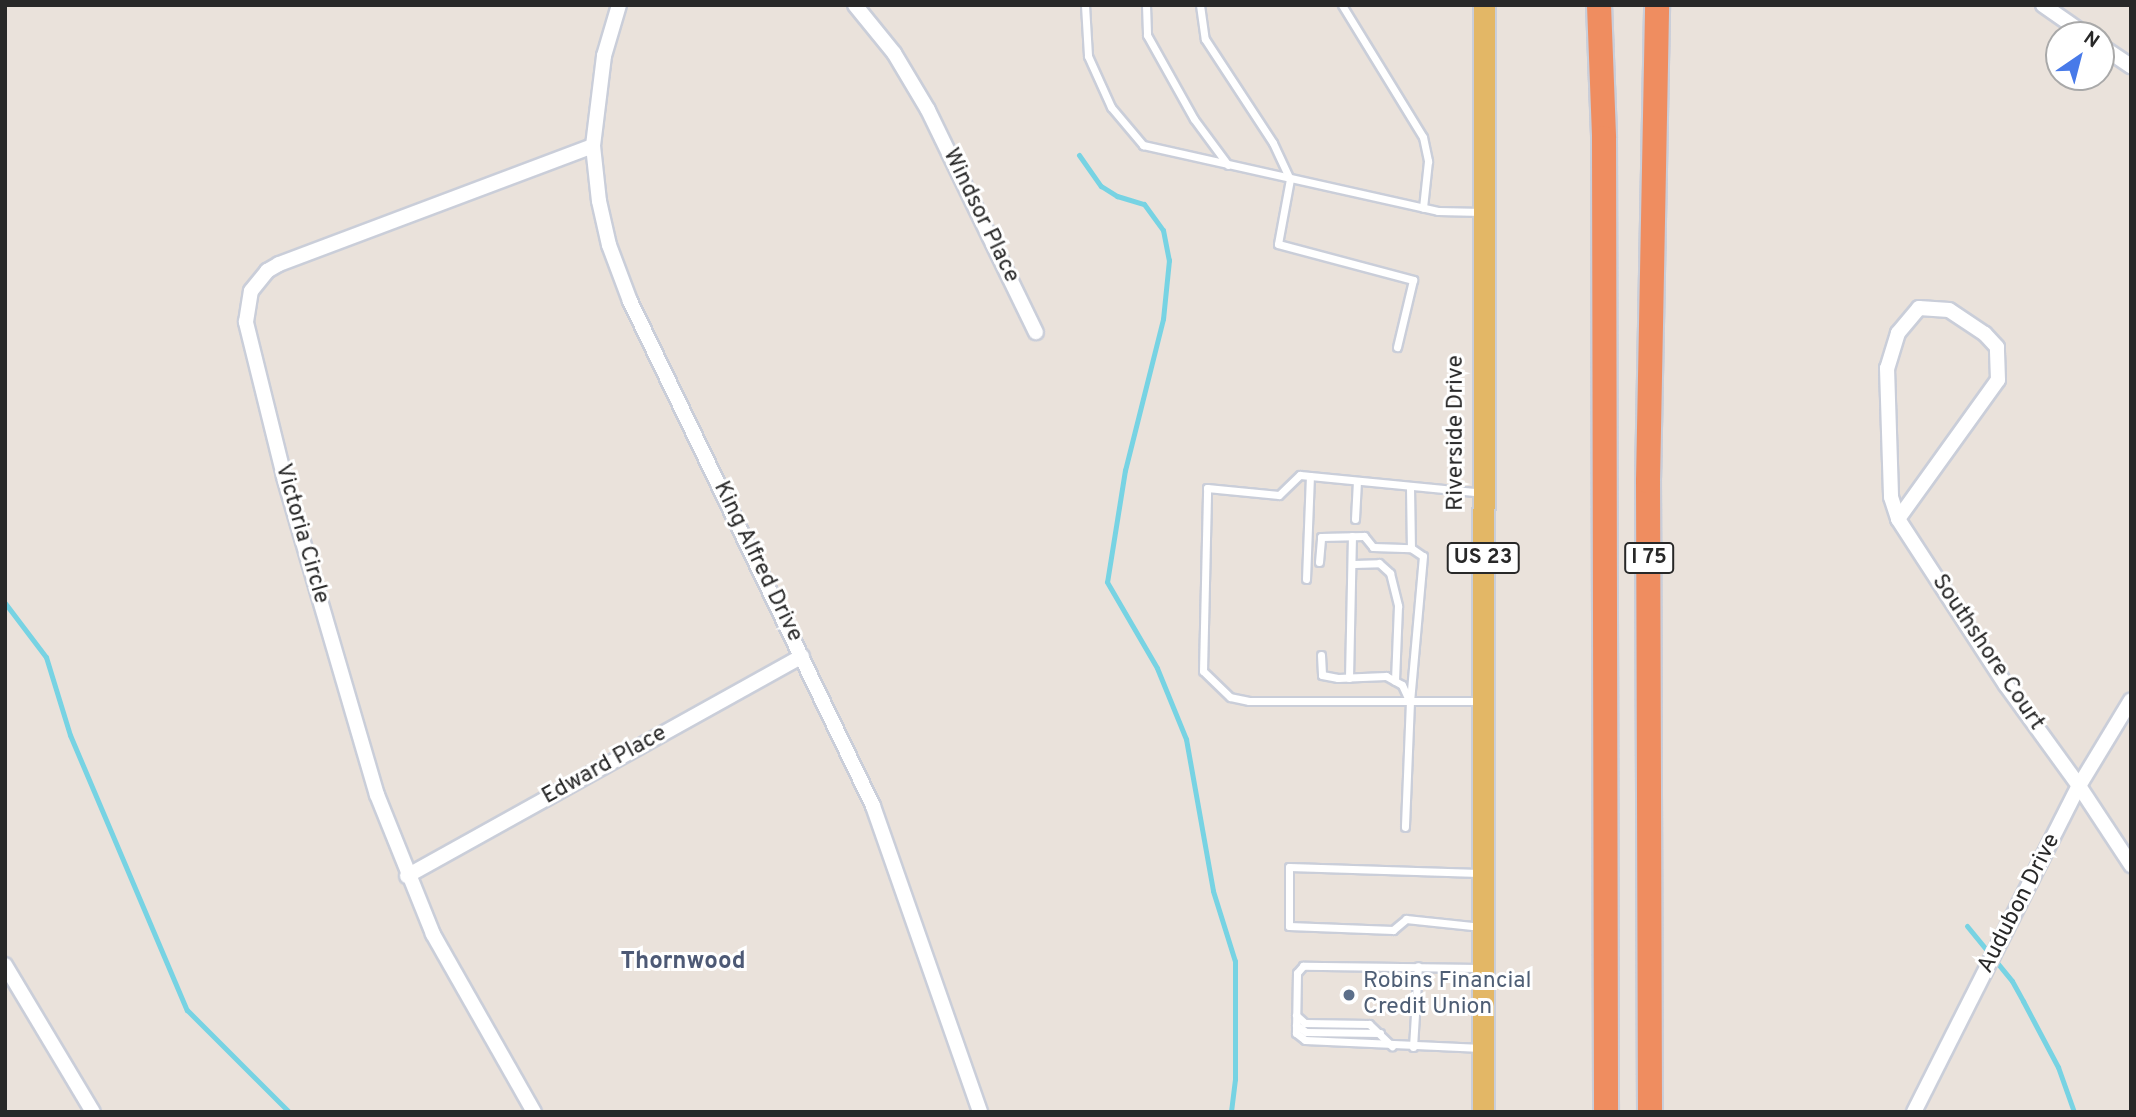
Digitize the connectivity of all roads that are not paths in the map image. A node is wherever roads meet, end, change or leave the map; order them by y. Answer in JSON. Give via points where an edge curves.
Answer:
{"nodes":[{"id":1,"x":619,"y":5,"type":"edge"},
{"id":2,"x":855,"y":5,"type":"edge"},
{"id":3,"x":1085,"y":5,"type":"edge"},
{"id":4,"x":1146,"y":5,"type":"edge"},
{"id":5,"x":1200,"y":5,"type":"edge"},
{"id":6,"x":1342,"y":5,"type":"edge"},
{"id":7,"x":1484,"y":5,"type":"edge"},
{"id":8,"x":1599,"y":5,"type":"edge"},
{"id":9,"x":1657,"y":5,"type":"edge"},
{"id":10,"x":2043,"y":5,"type":"edge"},
{"id":11,"x":2066,"y":21,"type":"edge"},
{"id":12,"x":2115,"y":55,"type":"edge"},
{"id":13,"x":2131,"y":66,"type":"edge"},
{"id":14,"x":593,"y":146,"type":"junction"},
{"id":15,"x":1228,"y":165,"type":"junction"},
{"id":16,"x":1290,"y":179,"type":"junction"},
{"id":17,"x":1423,"y":208,"type":"junction"},
{"id":18,"x":1483,"y":212,"type":"junction"},
{"id":19,"x":1036,"y":332,"type":"dead end"},
{"id":20,"x":1396,"y":347,"type":"dead end"},
{"id":21,"x":1310,"y":476,"type":"junction"},
{"id":22,"x":1356,"y":481,"type":"junction"},
{"id":23,"x":1410,"y":486,"type":"junction"},
{"id":24,"x":1483,"y":493,"type":"junction"},
{"id":25,"x":1355,"y":519,"type":"dead end"},
{"id":26,"x":1898,"y":519,"type":"junction"},
{"id":27,"x":1352,"y":536,"type":"junction"},
{"id":28,"x":1411,"y":548,"type":"junction"},
{"id":29,"x":1319,"y":562,"type":"dead end"},
{"id":30,"x":1354,"y":564,"type":"junction"},
{"id":31,"x":1306,"y":579,"type":"dead end"},
{"id":32,"x":802,"y":656,"type":"junction"},
{"id":33,"x":1321,"y":656,"type":"dead end"},
{"id":34,"x":1349,"y":678,"type":"junction"},
{"id":35,"x":1395,"y":681,"type":"junction"},
{"id":36,"x":2131,"y":700,"type":"edge"},
{"id":37,"x":1409,"y":701,"type":"junction"},
{"id":38,"x":1483,"y":701,"type":"junction"},
{"id":39,"x":2079,"y":786,"type":"junction"},
{"id":40,"x":1405,"y":827,"type":"dead end"},
{"id":41,"x":2131,"y":865,"type":"edge"},
{"id":42,"x":1483,"y":874,"type":"junction"},
{"id":43,"x":407,"y":876,"type":"junction"},
{"id":44,"x":1483,"y":927,"type":"junction"},
{"id":45,"x":5,"y":965,"type":"edge"},
{"id":46,"x":1418,"y":966,"type":"junction"},
{"id":47,"x":1483,"y":969,"type":"junction"},
{"id":48,"x":1296,"y":1014,"type":"junction"},
{"id":49,"x":1296,"y":1025,"type":"junction"},
{"id":50,"x":1380,"y":1034,"type":"junction"},
{"id":51,"x":1392,"y":1046,"type":"junction"},
{"id":52,"x":1413,"y":1047,"type":"junction"},
{"id":53,"x":1483,"y":1048,"type":"junction"},
{"id":54,"x":93,"y":1112,"type":"edge"},
{"id":55,"x":534,"y":1112,"type":"edge"},
{"id":56,"x":981,"y":1112,"type":"edge"},
{"id":57,"x":1483,"y":1112,"type":"edge"},
{"id":58,"x":1606,"y":1112,"type":"edge"},
{"id":59,"x":1650,"y":1112,"type":"edge"},
{"id":60,"x":1914,"y":1112,"type":"edge"}],
"edges":[{"from":1,"to":14,"type":"street","name":"King Alfred Drive","via":[[604,56]]},
{"from":2,"to":19,"type":"street","name":"Windsor Place","via":[[894,54],[923,101]]},
{"from":3,"to":15,"type":"lane","via":[[1088,56],[1111,107],[1143,145]]},
{"from":4,"to":15,"type":"lane","via":[[1147,35],[1194,119]]},
{"from":5,"to":16,"type":"lane","via":[[1205,39],[1273,144]]},
{"from":6,"to":17,"type":"lane","via":[[1423,138],[1428,161]]},
{"from":7,"to":18,"type":"main road","name":"Riverside Drive","number":"US 23"},
{"from":8,"to":58,"type":"highway","number":"I 75","via":[[1604,138]]},
{"from":9,"to":59,"type":"highway","number":"I 75","via":[[1648,481]]},
{"from":10,"to":11,"type":"street"},
{"from":12,"to":13,"type":"street"},
{"from":14,"to":32,"type":"street","name":"King Alfred Drive","via":[[609,245],[630,301]]},
{"from":14,"to":43,"type":"street","name":"Victoria Circle","via":[[279,264],[251,291],[248,340],[284,476],[377,795]]},
{"from":15,"to":16,"type":"lane"},
{"from":16,"to":17,"type":"lane"},
{"from":16,"to":20,"type":"lane","via":[[1278,244],[1413,280]]},
{"from":17,"to":18,"type":"lane"},
{"from":18,"to":24,"type":"main road","name":"Riverside Drive","number":"US 23"},
{"from":21,"to":22,"type":"lane"},
{"from":21,"to":31,"type":"lane"},
{"from":21,"to":37,"type":"lane","via":[[1300,475],[1279,495],[1207,488],[1203,671],[1230,697],[1248,701]]},
{"from":22,"to":23,"type":"lane"},
{"from":22,"to":25,"type":"lane"},
{"from":23,"to":24,"type":"lane"},
{"from":23,"to":28,"type":"lane"},
{"from":24,"to":38,"type":"main road","name":"Riverside Drive","number":"US 23"},
{"from":26,"to":26,"type":"street","name":"Southshore Court","via":[[1889,474],[1887,368],[1898,333],[1919,308],[1949,310],[1997,347],[1998,380]]},
{"from":26,"to":39,"type":"street","name":"Southshore Court","via":[[2006,685]]},
{"from":27,"to":28,"type":"lane","via":[[1364,536],[1373,547]]},
{"from":27,"to":29,"type":"lane","via":[[1321,537]]},
{"from":27,"to":30,"type":"lane"},
{"from":28,"to":37,"type":"lane","via":[[1423,556]]},
{"from":30,"to":34,"type":"lane"},
{"from":30,"to":35,"type":"lane","via":[[1380,563],[1390,573],[1398,606]]},
{"from":32,"to":43,"type":"street","name":"Edward Place"},
{"from":32,"to":56,"type":"street","name":"King Alfred Drive","via":[[873,806]]},
{"from":33,"to":34,"type":"lane","via":[[1322,674]]},
{"from":34,"to":35,"type":"lane","via":[[1387,676]]},
{"from":35,"to":37,"type":"lane"},
{"from":36,"to":39,"type":"street","name":"Audubon Drive"},
{"from":37,"to":38,"type":"lane"},
{"from":37,"to":40,"type":"lane"},
{"from":38,"to":42,"type":"main road","name":"Riverside Drive","number":"US 23"},
{"from":39,"to":41,"type":"street","name":"Southshore Court"},
{"from":39,"to":60,"type":"street","name":"Audubon Drive"},
{"from":42,"to":44,"type":"main road","name":"Riverside Drive","number":"US 23"},
{"from":42,"to":44,"type":"lane","via":[[1289,867],[1289,926],[1393,930],[1406,919]]},
{"from":43,"to":55,"type":"street","name":"Victoria Circle","via":[[459,984]]},
{"from":44,"to":47,"type":"main road","name":"Riverside Drive","number":"US 23"},
{"from":45,"to":54,"type":"street"},
{"from":46,"to":47,"type":"lane"},
{"from":46,"to":48,"type":"lane","via":[[1301,967]]},
{"from":46,"to":52,"type":"lane"},
{"from":47,"to":53,"type":"main road","name":"Riverside Drive","number":"US 23"},
{"from":48,"to":49,"type":"lane"},
{"from":48,"to":50,"type":"lane","via":[[1305,1023],[1369,1024]]},
{"from":49,"to":50,"type":"lane","via":[[1306,1032]]},
{"from":49,"to":51,"type":"lane","via":[[1302,1040]]},
{"from":50,"to":51,"type":"lane"},
{"from":51,"to":52,"type":"lane"},
{"from":52,"to":53,"type":"lane"},
{"from":53,"to":57,"type":"main road","name":"Riverside Drive","number":"US 23"}]}
